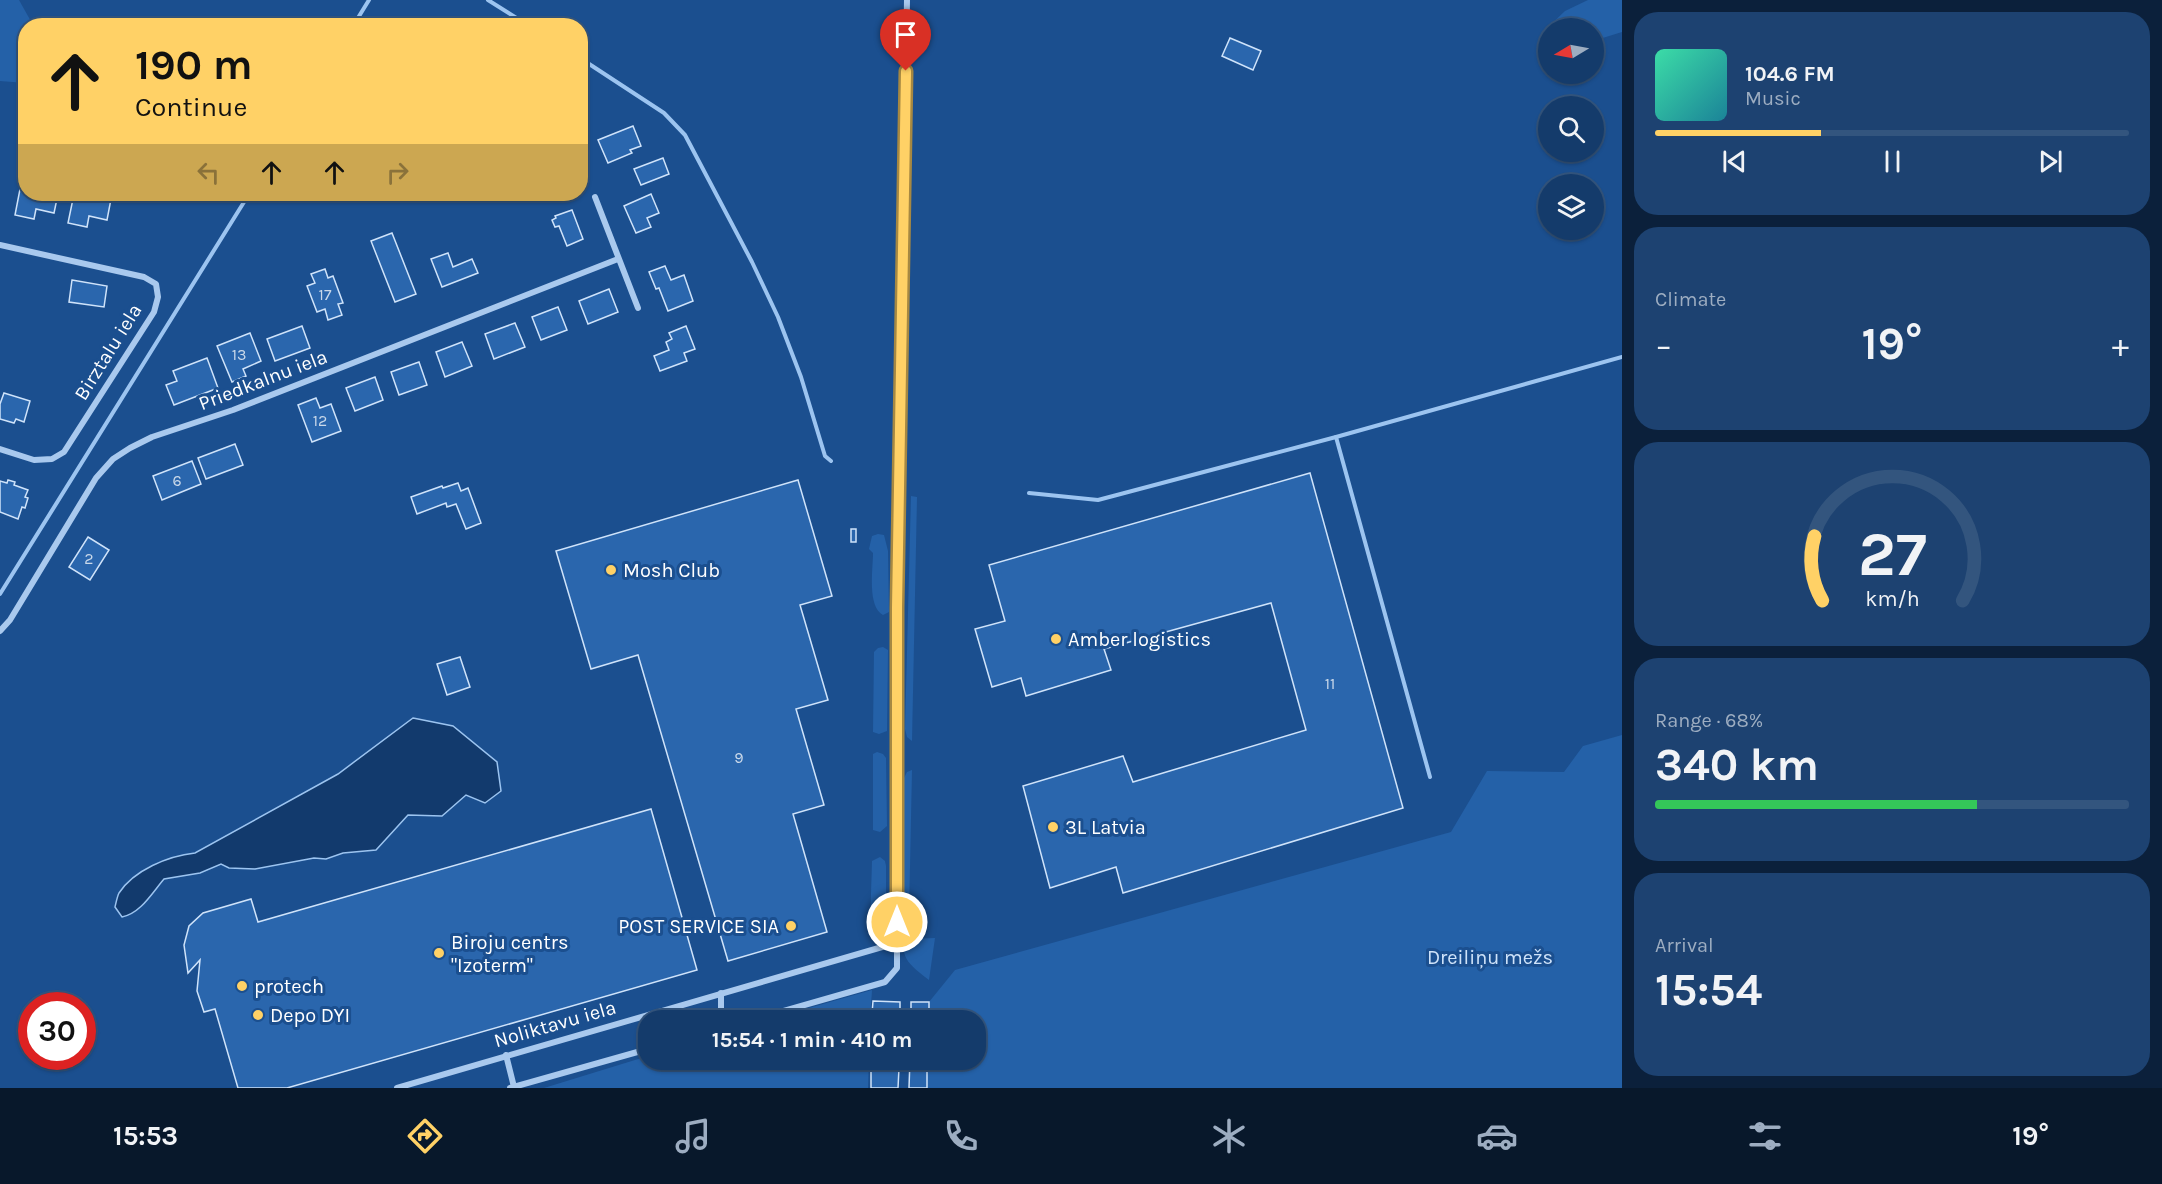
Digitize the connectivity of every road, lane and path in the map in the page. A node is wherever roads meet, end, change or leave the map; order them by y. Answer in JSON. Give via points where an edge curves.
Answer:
{"nodes":[{"id":1,"x":907,"y":0,"type":"edge"},
{"id":2,"x":595,"y":197,"type":"dead end"},
{"id":3,"x":0,"y":245,"type":"edge"},
{"id":4,"x":618,"y":259,"type":"junction"},
{"id":5,"x":638,"y":308,"type":"dead end"},
{"id":6,"x":0,"y":449,"type":"edge"},
{"id":7,"x":0,"y":631,"type":"edge"},
{"id":8,"x":896,"y":943,"type":"junction"},
{"id":9,"x":721,"y":993,"type":"junction"},
{"id":10,"x":721,"y":1010,"type":"edge"},
{"id":11,"x":787,"y":1010,"type":"edge"},
{"id":12,"x":638,"y":1052,"type":"edge"},
{"id":13,"x":506,"y":1055,"type":"junction"},
{"id":14,"x":397,"y":1088,"type":"edge"},
{"id":15,"x":512,"y":1088,"type":"edge"}],
"edges":[{"from":1,"to":8,"type":"street"},
{"from":2,"to":4,"type":"street"},
{"from":3,"to":6,"type":"street","name":"Birztalu iela","via":[[144,277],[156,284],[158,297],[154,312],[64,452],[52,459],[34,459]]},
{"from":4,"to":5,"type":"street"},
{"from":4,"to":7,"type":"street","name":"Priedkalnu iela","via":[[130,448],[96,478]]},
{"from":8,"to":9,"type":"street","name":"Noliktavu iela"},
{"from":8,"to":11,"type":"street","via":[[897,968],[885,982]]},
{"from":9,"to":10,"type":"street"},
{"from":9,"to":13,"type":"street","name":"Noliktavu iela"},
{"from":12,"to":15,"type":"street"},
{"from":13,"to":14,"type":"street","name":"Noliktavu iela"},
{"from":13,"to":15,"type":"street"}]}
